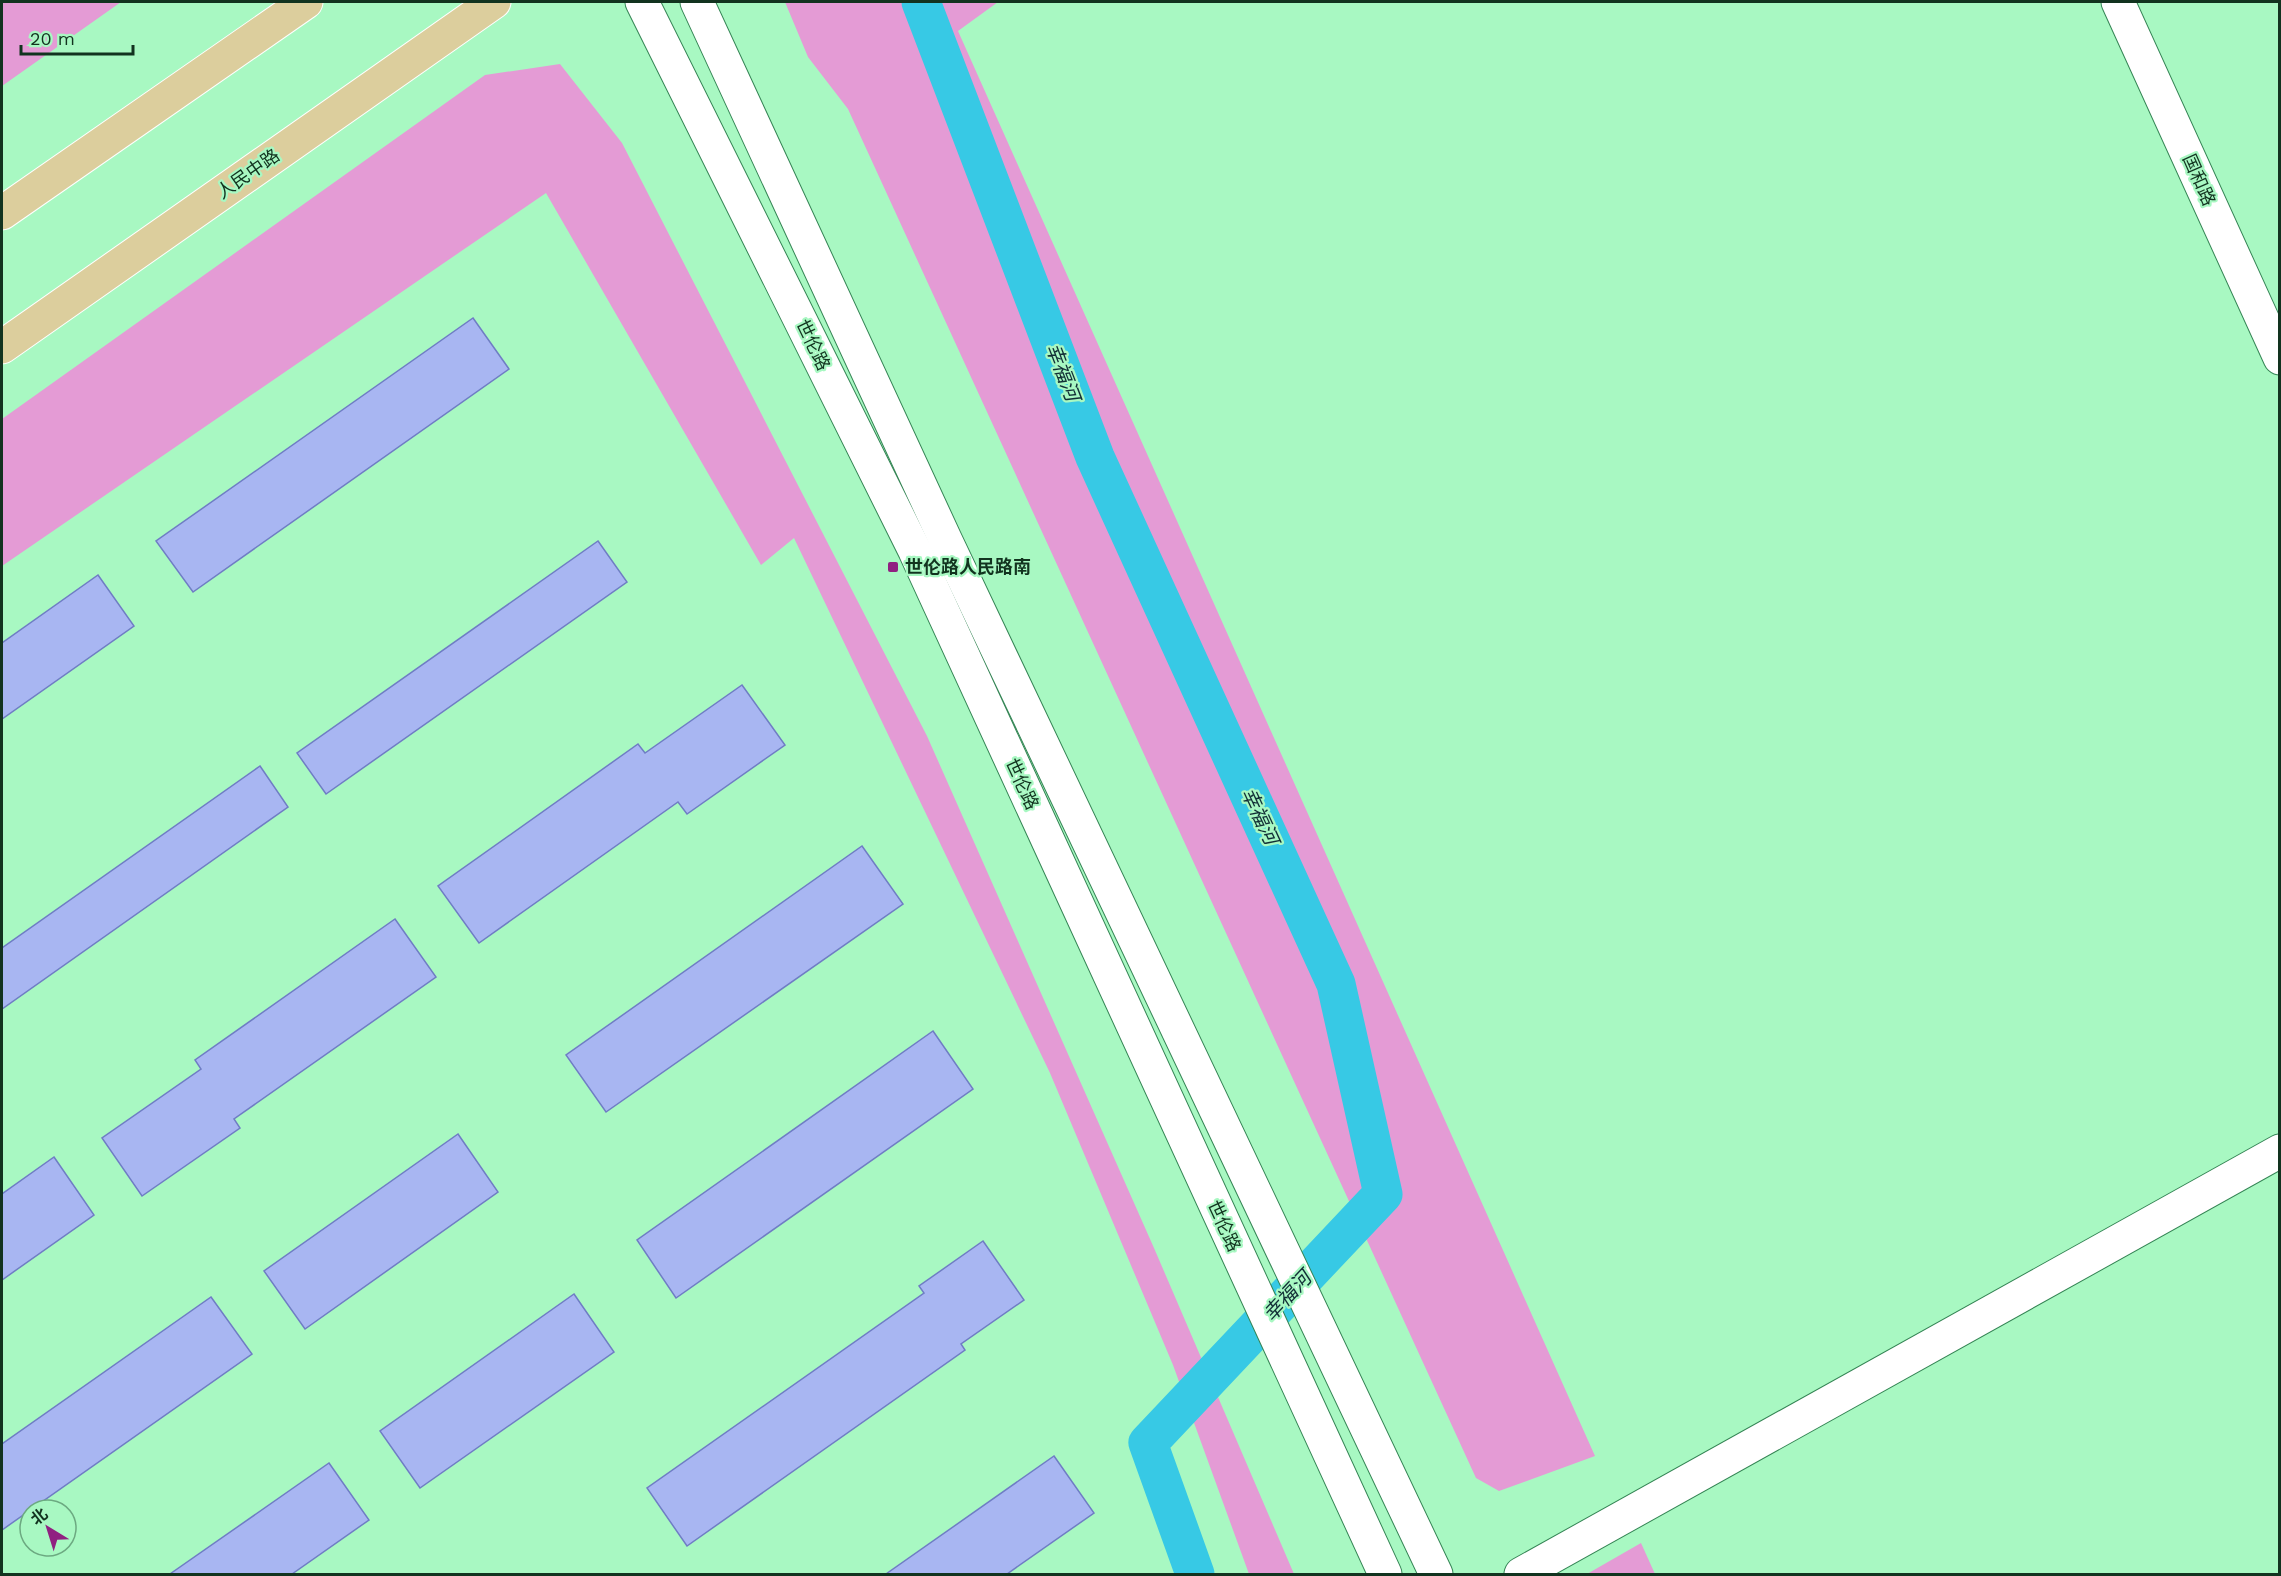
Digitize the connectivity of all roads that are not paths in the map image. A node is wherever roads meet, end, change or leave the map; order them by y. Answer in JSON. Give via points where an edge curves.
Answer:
{"nodes":[{"id":1,"x":306,"y":2,"type":"edge"},
{"id":2,"x":494,"y":2,"type":"edge"},
{"id":3,"x":642,"y":2,"type":"edge"},
{"id":4,"x":697,"y":2,"type":"edge"},
{"id":5,"x":2118,"y":2,"type":"edge"},
{"id":6,"x":2,"y":213,"type":"edge"},
{"id":7,"x":2,"y":347,"type":"edge"},
{"id":8,"x":2280,"y":358,"type":"edge"},
{"id":9,"x":2280,"y":1151,"type":"edge"},
{"id":10,"x":1385,"y":1575,"type":"edge"},
{"id":11,"x":1436,"y":1575,"type":"edge"},
{"id":12,"x":1521,"y":1575,"type":"edge"}],
"edges":[{"from":1,"to":6,"type":"main road"},
{"from":2,"to":7,"type":"main road","name":"人民中路"},
{"from":3,"to":10,"type":"main road","name":"世伦路","via":[[915,551]]},
{"from":4,"to":11,"type":"main road","name":"世伦路","via":[[945,539]]},
{"from":5,"to":8,"type":"main road","name":"国和路"},
{"from":9,"to":12,"type":"main road"}]}
